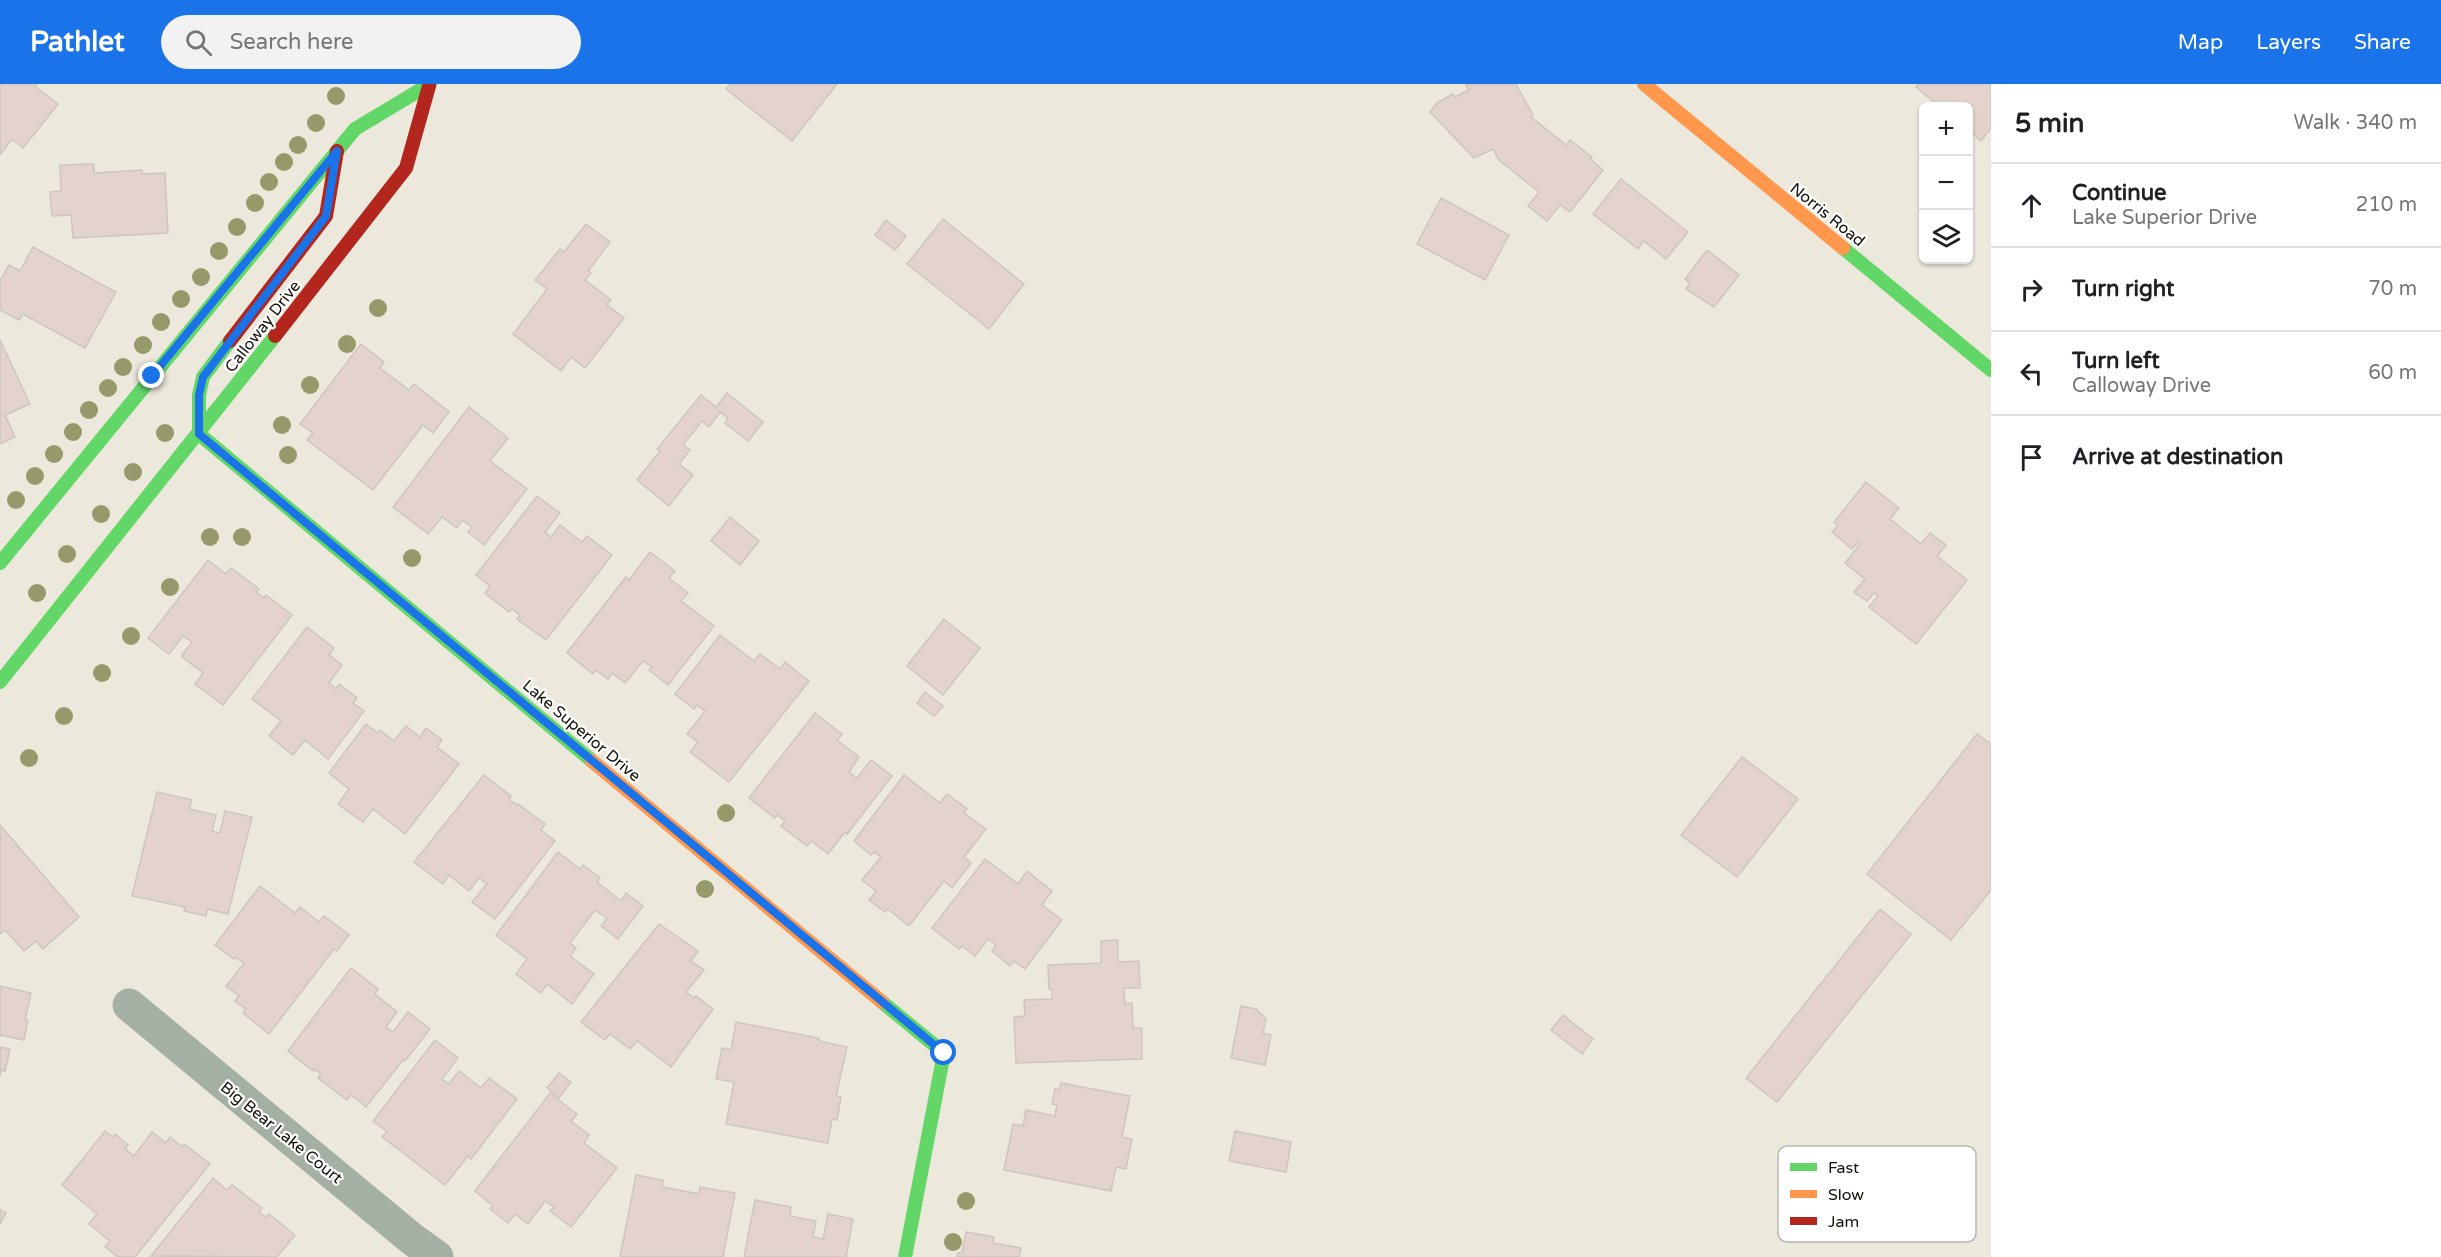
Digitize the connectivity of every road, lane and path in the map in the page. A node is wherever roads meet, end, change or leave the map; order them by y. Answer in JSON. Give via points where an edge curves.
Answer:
{"nodes":[{"id":1,"x":1644,"y":84,"type":"edge"},
{"id":2,"x":429,"y":85,"type":"edge"},
{"id":3,"x":337,"y":151,"type":"junction"},
{"id":4,"x":1991,"y":370,"type":"edge"},
{"id":5,"x":199,"y":434,"type":"junction"},
{"id":6,"x":0,"y":563,"type":"edge"},
{"id":7,"x":0,"y":682,"type":"edge"},
{"id":8,"x":129,"y":1005,"type":"dead end"},
{"id":9,"x":437,"y":1257,"type":"edge"},
{"id":10,"x":905,"y":1257,"type":"edge"}],
"edges":[{"from":1,"to":4,"type":"main road","name":"Norris Road"},
{"from":2,"to":3,"type":"main road","name":"Calloway Drive","via":[[355,129]]},
{"from":2,"to":5,"type":"main road","name":"Calloway Drive","via":[[406,168]]},
{"from":3,"to":5,"type":"main road","via":[[326,216],[203,377]]},
{"from":3,"to":6,"type":"main road","name":"Calloway Drive"},
{"from":5,"to":7,"type":"main road","name":"Calloway Drive"},
{"from":5,"to":10,"type":"main road","name":"Lake Superior Drive","via":[[944,1053]]},
{"from":8,"to":9,"type":"street","name":"Big Bear Lake Court"}]}
